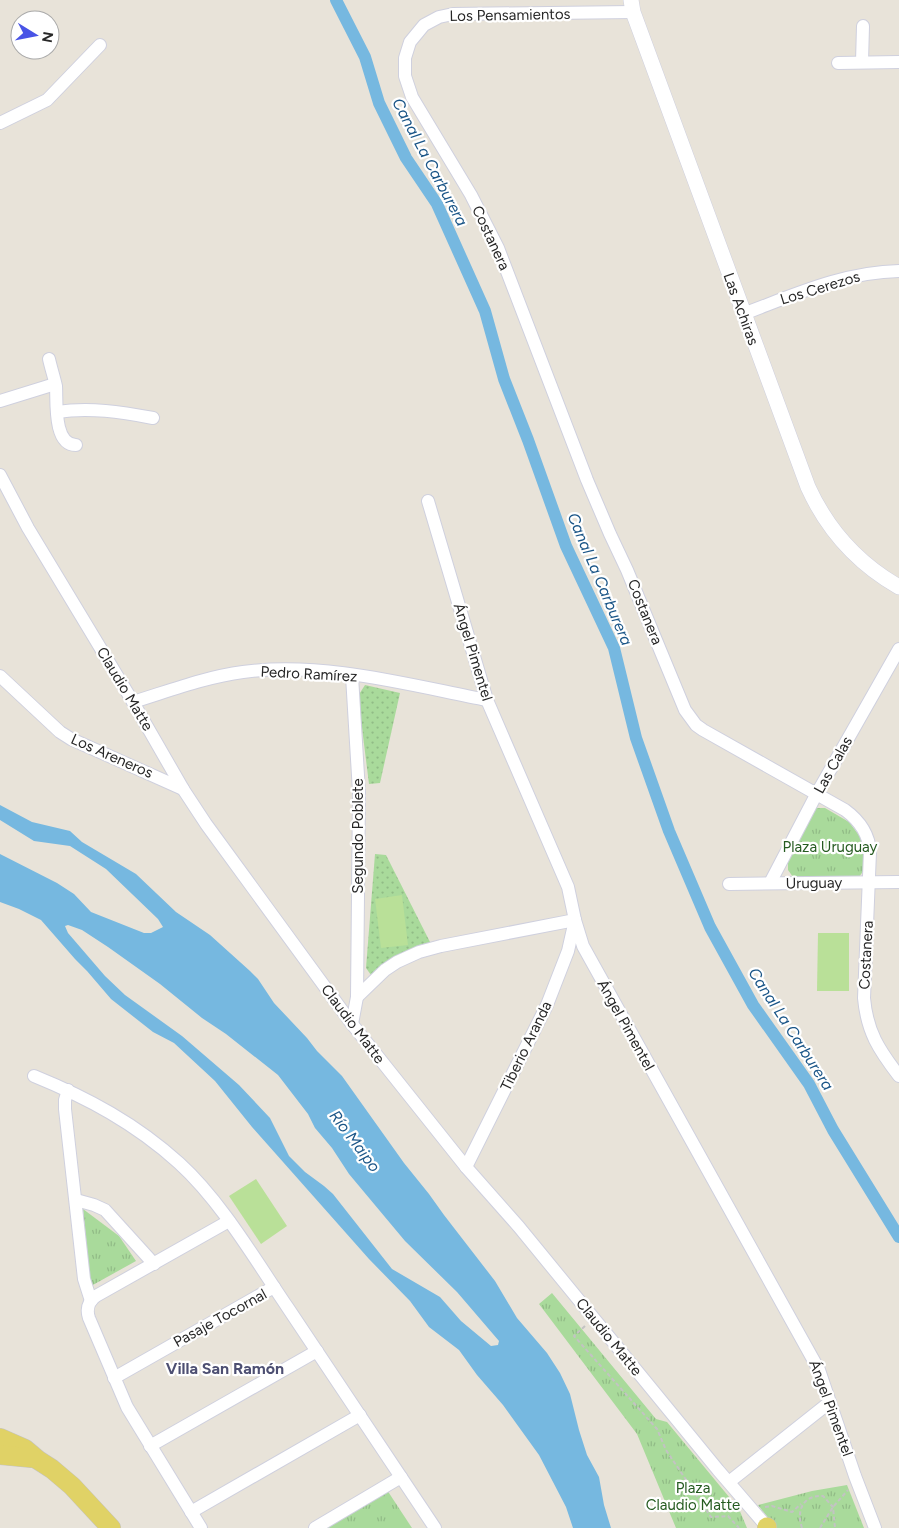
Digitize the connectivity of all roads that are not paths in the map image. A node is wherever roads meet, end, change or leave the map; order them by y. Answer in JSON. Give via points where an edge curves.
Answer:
{"nodes":[{"id":1,"x":632,"y":6,"type":"edge"},
{"id":2,"x":864,"y":26,"type":"dead end"},
{"id":3,"x":100,"y":45,"type":"dead end"},
{"id":4,"x":862,"y":62,"type":"junction"},
{"id":5,"x":899,"y":62,"type":"edge"},
{"id":6,"x":838,"y":63,"type":"dead end"},
{"id":7,"x":407,"y":84,"type":"joint"},
{"id":8,"x":0,"y":123,"type":"edge"},
{"id":9,"x":899,"y":271,"type":"edge"},
{"id":10,"x":743,"y":314,"type":"junction"},
{"id":11,"x":49,"y":359,"type":"dead end"},
{"id":12,"x":55,"y":384,"type":"junction"},
{"id":13,"x":0,"y":402,"type":"edge"},
{"id":14,"x":57,"y":412,"type":"junction"},
{"id":15,"x":153,"y":418,"type":"dead end"},
{"id":16,"x":76,"y":444,"type":"dead end"},
{"id":17,"x":0,"y":475,"type":"edge"},
{"id":18,"x":428,"y":501,"type":"dead end"},
{"id":19,"x":899,"y":587,"type":"edge"},
{"id":20,"x":899,"y":649,"type":"edge"},
{"id":21,"x":0,"y":676,"type":"edge"},
{"id":22,"x":352,"y":676,"type":"junction"},
{"id":23,"x":487,"y":700,"type":"junction"},
{"id":24,"x":133,"y":702,"type":"junction"},
{"id":25,"x":184,"y":789,"type":"junction"},
{"id":26,"x":816,"y":795,"type":"junction"},
{"id":27,"x":869,"y":882,"type":"junction"},
{"id":28,"x":899,"y":882,"type":"edge"},
{"id":29,"x":770,"y":883,"type":"junction"},
{"id":30,"x":729,"y":884,"type":"dead end"},
{"id":31,"x":575,"y":920,"type":"junction"},
{"id":32,"x":357,"y":997,"type":"junction"},
{"id":33,"x":352,"y":1024,"type":"junction"},
{"id":34,"x":34,"y":1076,"type":"dead end"},
{"id":35,"x":899,"y":1076,"type":"edge"},
{"id":36,"x":68,"y":1090,"type":"junction"},
{"id":37,"x":466,"y":1167,"type":"junction"},
{"id":38,"x":76,"y":1200,"type":"junction"},
{"id":39,"x":228,"y":1221,"type":"junction"},
{"id":40,"x":154,"y":1264,"type":"junction"},
{"id":41,"x":274,"y":1287,"type":"junction"},
{"id":42,"x":90,"y":1303,"type":"junction"},
{"id":43,"x":317,"y":1351,"type":"junction"},
{"id":44,"x":114,"y":1378,"type":"junction"},
{"id":45,"x":830,"y":1402,"type":"junction"},
{"id":46,"x":360,"y":1415,"type":"junction"},
{"id":47,"x":0,"y":1438,"type":"edge"},
{"id":48,"x":150,"y":1446,"type":"junction"},
{"id":49,"x":0,"y":1455,"type":"edge"},
{"id":50,"x":38,"y":1460,"type":"junction"},
{"id":51,"x":402,"y":1477,"type":"junction"},
{"id":52,"x":729,"y":1482,"type":"junction"},
{"id":53,"x":191,"y":1512,"type":"junction"},
{"id":54,"x":111,"y":1528,"type":"edge"},
{"id":55,"x":201,"y":1528,"type":"edge"},
{"id":56,"x":315,"y":1528,"type":"edge"},
{"id":57,"x":435,"y":1528,"type":"edge"},
{"id":58,"x":767,"y":1528,"type":"edge"},
{"id":59,"x":874,"y":1528,"type":"edge"}],
"edges":[{"from":1,"to":7,"type":"street","name":"Los Pensamientos","via":[[438,17],[424,25],[410,42],[405,58]]},
{"from":1,"to":10,"type":"street","name":"Las Achiras"},
{"from":2,"to":4,"type":"street"},
{"from":3,"to":8,"type":"street","via":[[47,100]]},
{"from":4,"to":5,"type":"street"},
{"from":4,"to":6,"type":"street"},
{"from":7,"to":26,"type":"street","name":"Costanera","via":[[418,110],[471,195],[498,248],[587,480],[685,710],[703,730]]},
{"from":9,"to":10,"type":"street","name":"Los Cerezos","via":[[840,279]]},
{"from":10,"to":19,"type":"street","name":"Las Achiras","via":[[802,474],[821,514],[850,552]]},
{"from":11,"to":12,"type":"street"},
{"from":12,"to":13,"type":"street"},
{"from":12,"to":14,"type":"street"},
{"from":14,"to":15,"type":"street","via":[[100,410]]},
{"from":14,"to":16,"type":"street","via":[[65,440]]},
{"from":17,"to":24,"type":"street","name":"Claudio Matte","via":[[28,528]]},
{"from":18,"to":23,"type":"street","name":"Ángel Pimentel"},
{"from":20,"to":26,"type":"street","name":"Las Calas"},
{"from":21,"to":25,"type":"street","name":"Los Areneros","via":[[71,739]]},
{"from":22,"to":23,"type":"street","name":"Pedro Ramírez"},
{"from":22,"to":24,"type":"street","name":"Pedro Ramírez","via":[[285,670],[245,672],[208,679]]},
{"from":22,"to":32,"type":"street","name":"Segundo Poblete","via":[[359,792]]},
{"from":23,"to":31,"type":"street","name":"Ángel Pimentel","via":[[564,877]]},
{"from":24,"to":25,"type":"street","name":"Claudio Matte"},
{"from":25,"to":33,"type":"street","name":"Claudio Matte"},
{"from":26,"to":27,"type":"street","name":"Costanera","via":[[852,816],[864,829],[870,844]]},
{"from":26,"to":29,"type":"street","name":"Las Calas"},
{"from":27,"to":28,"type":"street","name":"Uruguay"},
{"from":27,"to":29,"type":"street","name":"Uruguay"},
{"from":27,"to":35,"type":"street","name":"Costanera","via":[[865,1011],[877,1046]]},
{"from":29,"to":30,"type":"street","name":"Uruguay"},
{"from":31,"to":32,"type":"street","via":[[418,952],[385,970]]},
{"from":31,"to":37,"type":"street","name":"Tiberio Aranda","via":[[568,951],[547,1006]]},
{"from":31,"to":45,"type":"street","name":"Ángel Pimentel","via":[[583,946],[812,1356]]},
{"from":32,"to":33,"type":"street","name":"Segundo Poblete"},
{"from":33,"to":37,"type":"street","name":"Claudio Matte"},
{"from":34,"to":36,"type":"street"},
{"from":36,"to":38,"type":"street","via":[[65,1105]]},
{"from":36,"to":39,"type":"street","via":[[106,1109],[164,1149],[197,1182]]},
{"from":37,"to":52,"type":"street","name":"Claudio Matte"},
{"from":38,"to":40,"type":"street","via":[[104,1210]]},
{"from":38,"to":42,"type":"street","via":[[84,1279]]},
{"from":39,"to":40,"type":"street"},
{"from":39,"to":41,"type":"street"},
{"from":40,"to":42,"type":"street","via":[[96,1296]]},
{"from":41,"to":43,"type":"street"},
{"from":41,"to":44,"type":"street","name":"Pasaje Tocornal"},
{"from":42,"to":44,"type":"street","via":[[88,1318]]},
{"from":43,"to":46,"type":"street"},
{"from":43,"to":48,"type":"street"},
{"from":44,"to":48,"type":"street"},
{"from":45,"to":52,"type":"street"},
{"from":45,"to":59,"type":"street","name":"Ángel Pimentel"},
{"from":46,"to":51,"type":"street"},
{"from":46,"to":53,"type":"street"},
{"from":47,"to":50,"type":"main road","via":[[25,1449]]},
{"from":48,"to":53,"type":"street"},
{"from":49,"to":50,"type":"main road"},
{"from":50,"to":54,"type":"main road","via":[[72,1486]]},
{"from":51,"to":56,"type":"street"},
{"from":51,"to":57,"type":"street"},
{"from":52,"to":58,"type":"street","name":"Claudio Matte"},
{"from":53,"to":55,"type":"street"}]}
